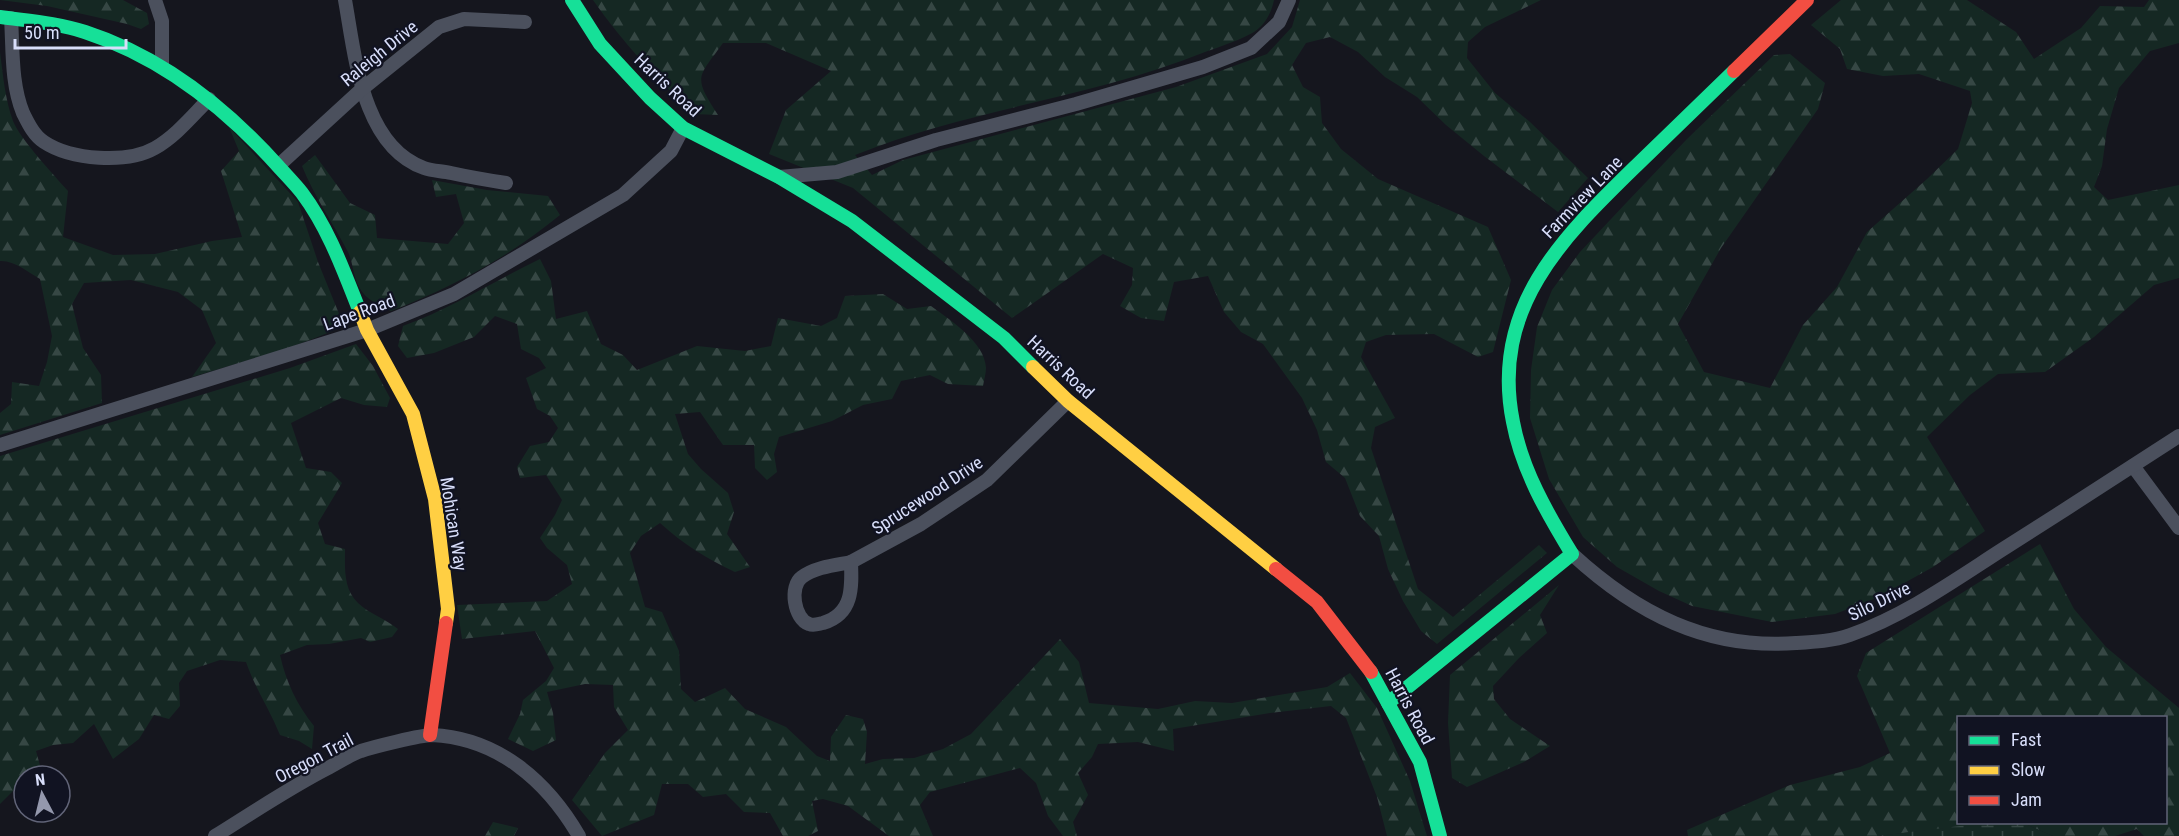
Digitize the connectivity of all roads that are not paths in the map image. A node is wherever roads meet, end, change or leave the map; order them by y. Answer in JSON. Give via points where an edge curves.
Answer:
{"nodes":[{"id":1,"x":155,"y":0,"type":"edge"},
{"id":2,"x":345,"y":0,"type":"edge"},
{"id":3,"x":572,"y":0,"type":"edge"},
{"id":4,"x":1289,"y":0,"type":"edge"},
{"id":5,"x":1807,"y":0,"type":"edge"},
{"id":6,"x":5,"y":17,"type":"edge"},
{"id":7,"x":525,"y":22,"type":"dead end"},
{"id":8,"x":162,"y":66,"type":"junction"},
{"id":9,"x":362,"y":89,"type":"junction"},
{"id":10,"x":209,"y":99,"type":"junction"},
{"id":11,"x":683,"y":128,"type":"junction"},
{"id":12,"x":278,"y":166,"type":"junction"},
{"id":13,"x":779,"y":177,"type":"junction"},
{"id":14,"x":506,"y":183,"type":"dead end"},
{"id":15,"x":368,"y":330,"type":"junction"},
{"id":16,"x":1068,"y":400,"type":"junction"},
{"id":17,"x":2179,"y":436,"type":"edge"},
{"id":18,"x":0,"y":445,"type":"edge"},
{"id":19,"x":2133,"y":466,"type":"junction"},
{"id":20,"x":2179,"y":528,"type":"edge"},
{"id":21,"x":1572,"y":554,"type":"junction"},
{"id":22,"x":851,"y":562,"type":"junction"},
{"id":23,"x":1388,"y":703,"type":"junction"},
{"id":24,"x":430,"y":735,"type":"junction"},
{"id":25,"x":215,"y":836,"type":"edge"},
{"id":26,"x":579,"y":836,"type":"edge"},
{"id":27,"x":1440,"y":836,"type":"edge"}],
"edges":[{"from":1,"to":8,"type":"street","via":[[162,21]]},
{"from":2,"to":9,"type":"street"},
{"from":3,"to":11,"type":"street","name":"Harris Road","via":[[600,44]]},
{"from":4,"to":13,"type":"street","via":[[1279,22],[1251,48],[1203,67],[936,140],[837,172]]},
{"from":5,"to":21,"type":"street","name":"Farmview Lane","via":[[1563,238],[1520,309],[1508,371],[1508,394],[1519,453],[1540,503]]},
{"from":6,"to":8,"type":"street","name":"Mohican Way","via":[[85,32]]},
{"from":6,"to":10,"type":"street","via":[[18,99],[35,135],[59,150],[94,158],[137,155],[171,137]]},
{"from":7,"to":9,"type":"street","name":"Raleigh Drive","via":[[464,19],[439,27]]},
{"from":8,"to":10,"type":"street","name":"Mohican Way"},
{"from":9,"to":12,"type":"street","name":"Raleigh Drive"},
{"from":9,"to":14,"type":"street","via":[[387,140],[408,160],[424,168]]},
{"from":10,"to":12,"type":"street","name":"Mohican Way"},
{"from":11,"to":13,"type":"street","name":"Harris Road"},
{"from":11,"to":15,"type":"street","name":"Lape Road","via":[[671,151],[623,195],[454,294]]},
{"from":12,"to":15,"type":"street","name":"Mohican Way","via":[[303,194],[336,251]]},
{"from":13,"to":16,"type":"street","name":"Harris Road","via":[[861,227],[1004,338]]},
{"from":15,"to":18,"type":"street","name":"Lape Road"},
{"from":15,"to":24,"type":"street","name":"Mohican Way","via":[[413,414],[435,499],[448,609]]},
{"from":16,"to":22,"type":"street","name":"Sprucewood Drive","via":[[987,480],[921,524]]},
{"from":16,"to":23,"type":"street","name":"Harris Road","via":[[1317,602],[1371,671]]},
{"from":17,"to":19,"type":"street","name":"Silo Drive"},
{"from":19,"to":20,"type":"street"},
{"from":19,"to":21,"type":"street","name":"Silo Drive","via":[[1932,595],[1879,624],[1818,641],[1756,644],[1694,631],[1660,618],[1624,597]]},
{"from":21,"to":23,"type":"street"},
{"from":22,"to":22,"type":"street","via":[[801,577],[794,599],[802,620],[815,625],[839,614],[852,589]]},
{"from":23,"to":27,"type":"street","name":"Harris Road","via":[[1420,762]]},
{"from":24,"to":25,"type":"street","name":"Oregon Trail","via":[[360,751]]},
{"from":24,"to":26,"type":"street","name":"Oregon Trail","via":[[466,740],[493,750],[531,774],[566,812]]}]}
